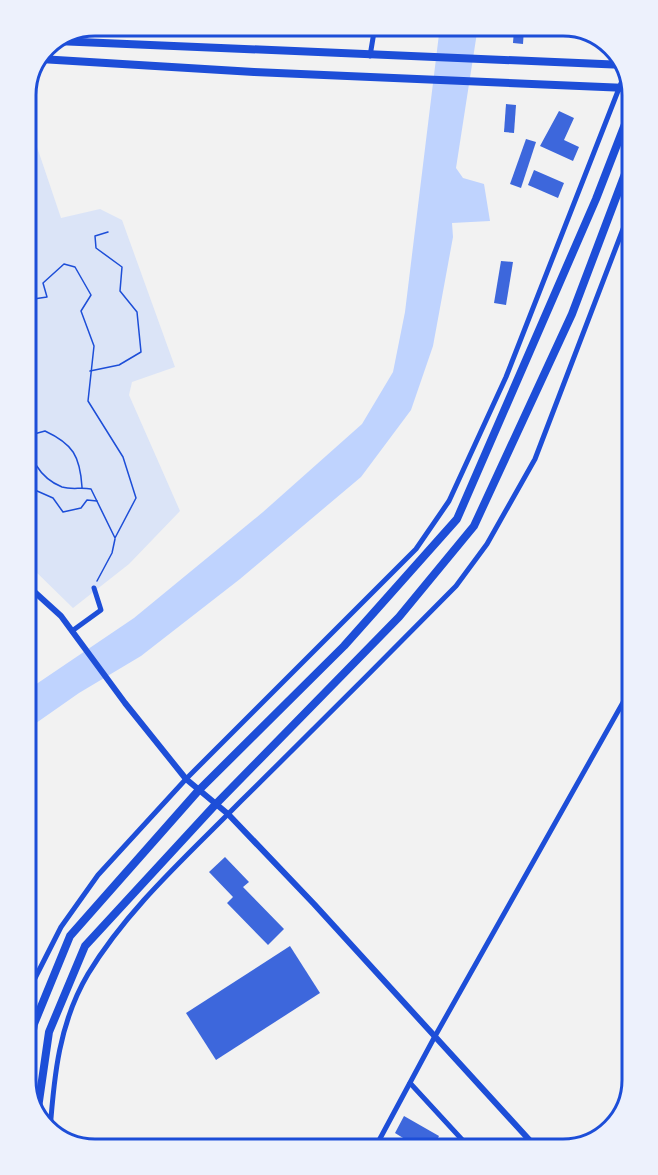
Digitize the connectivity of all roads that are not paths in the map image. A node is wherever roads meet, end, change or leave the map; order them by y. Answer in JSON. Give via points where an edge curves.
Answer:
{"nodes":[{"id":1,"x":373,"y":36,"type":"edge"},
{"id":2,"x":69,"y":42,"type":"edge"},
{"id":3,"x":370,"y":56,"type":"junction"},
{"id":4,"x":48,"y":59,"type":"edge"},
{"id":5,"x":615,"y":66,"type":"edge"},
{"id":6,"x":621,"y":88,"type":"edge"},
{"id":7,"x":622,"y":91,"type":"edge"},
{"id":8,"x":622,"y":132,"type":"edge"},
{"id":9,"x":622,"y":182,"type":"edge"},
{"id":10,"x":622,"y":232,"type":"edge"},
{"id":11,"x":94,"y":588,"type":"road end"},
{"id":12,"x":36,"y":593,"type":"edge"},
{"id":13,"x":72,"y":631,"type":"junction"},
{"id":14,"x":622,"y":704,"type":"edge"},
{"id":15,"x":186,"y":779,"type":"junction"},
{"id":16,"x":198,"y":791,"type":"junction"},
{"id":17,"x":215,"y":805,"type":"junction"},
{"id":18,"x":228,"y":814,"type":"junction"},
{"id":19,"x":36,"y":976,"type":"edge"},
{"id":20,"x":36,"y":1019,"type":"edge"},
{"id":21,"x":434,"y":1038,"type":"junction"},
{"id":22,"x":410,"y":1083,"type":"junction"},
{"id":23,"x":39,"y":1100,"type":"edge"},
{"id":24,"x":51,"y":1119,"type":"edge"},
{"id":25,"x":380,"y":1139,"type":"edge"},
{"id":26,"x":461,"y":1139,"type":"edge"},
{"id":27,"x":528,"y":1139,"type":"edge"}],
"edges":[{"from":1,"to":3,"type":"street"},
{"from":2,"to":3,"type":"main road"},
{"from":3,"to":5,"type":"main road"},
{"from":4,"to":6,"type":"main road"},
{"from":7,"to":15,"type":"street","via":[[506,377],[449,501],[416,549]]},
{"from":8,"to":16,"type":"main road","via":[[457,519],[344,646]]},
{"from":9,"to":17,"type":"main road","via":[[572,314],[474,526],[399,616]]},
{"from":10,"to":18,"type":"street","via":[[535,459],[487,544],[456,586]]},
{"from":11,"to":13,"type":"street","via":[[100,610]]},
{"from":12,"to":13,"type":"street"},
{"from":13,"to":15,"type":"street"},
{"from":14,"to":21,"type":"street"},
{"from":15,"to":16,"type":"street"},
{"from":15,"to":19,"type":"street","via":[[98,875],[61,927]]},
{"from":16,"to":17,"type":"street"},
{"from":16,"to":20,"type":"main road","via":[[70,936]]},
{"from":17,"to":18,"type":"street"},
{"from":17,"to":23,"type":"main road","via":[[85,946],[49,1032]]},
{"from":18,"to":21,"type":"street"},
{"from":18,"to":24,"type":"street","via":[[143,900],[87,975],[66,1022],[55,1067]]},
{"from":21,"to":22,"type":"street"},
{"from":21,"to":27,"type":"street"},
{"from":22,"to":25,"type":"street"},
{"from":22,"to":26,"type":"street"}]}
